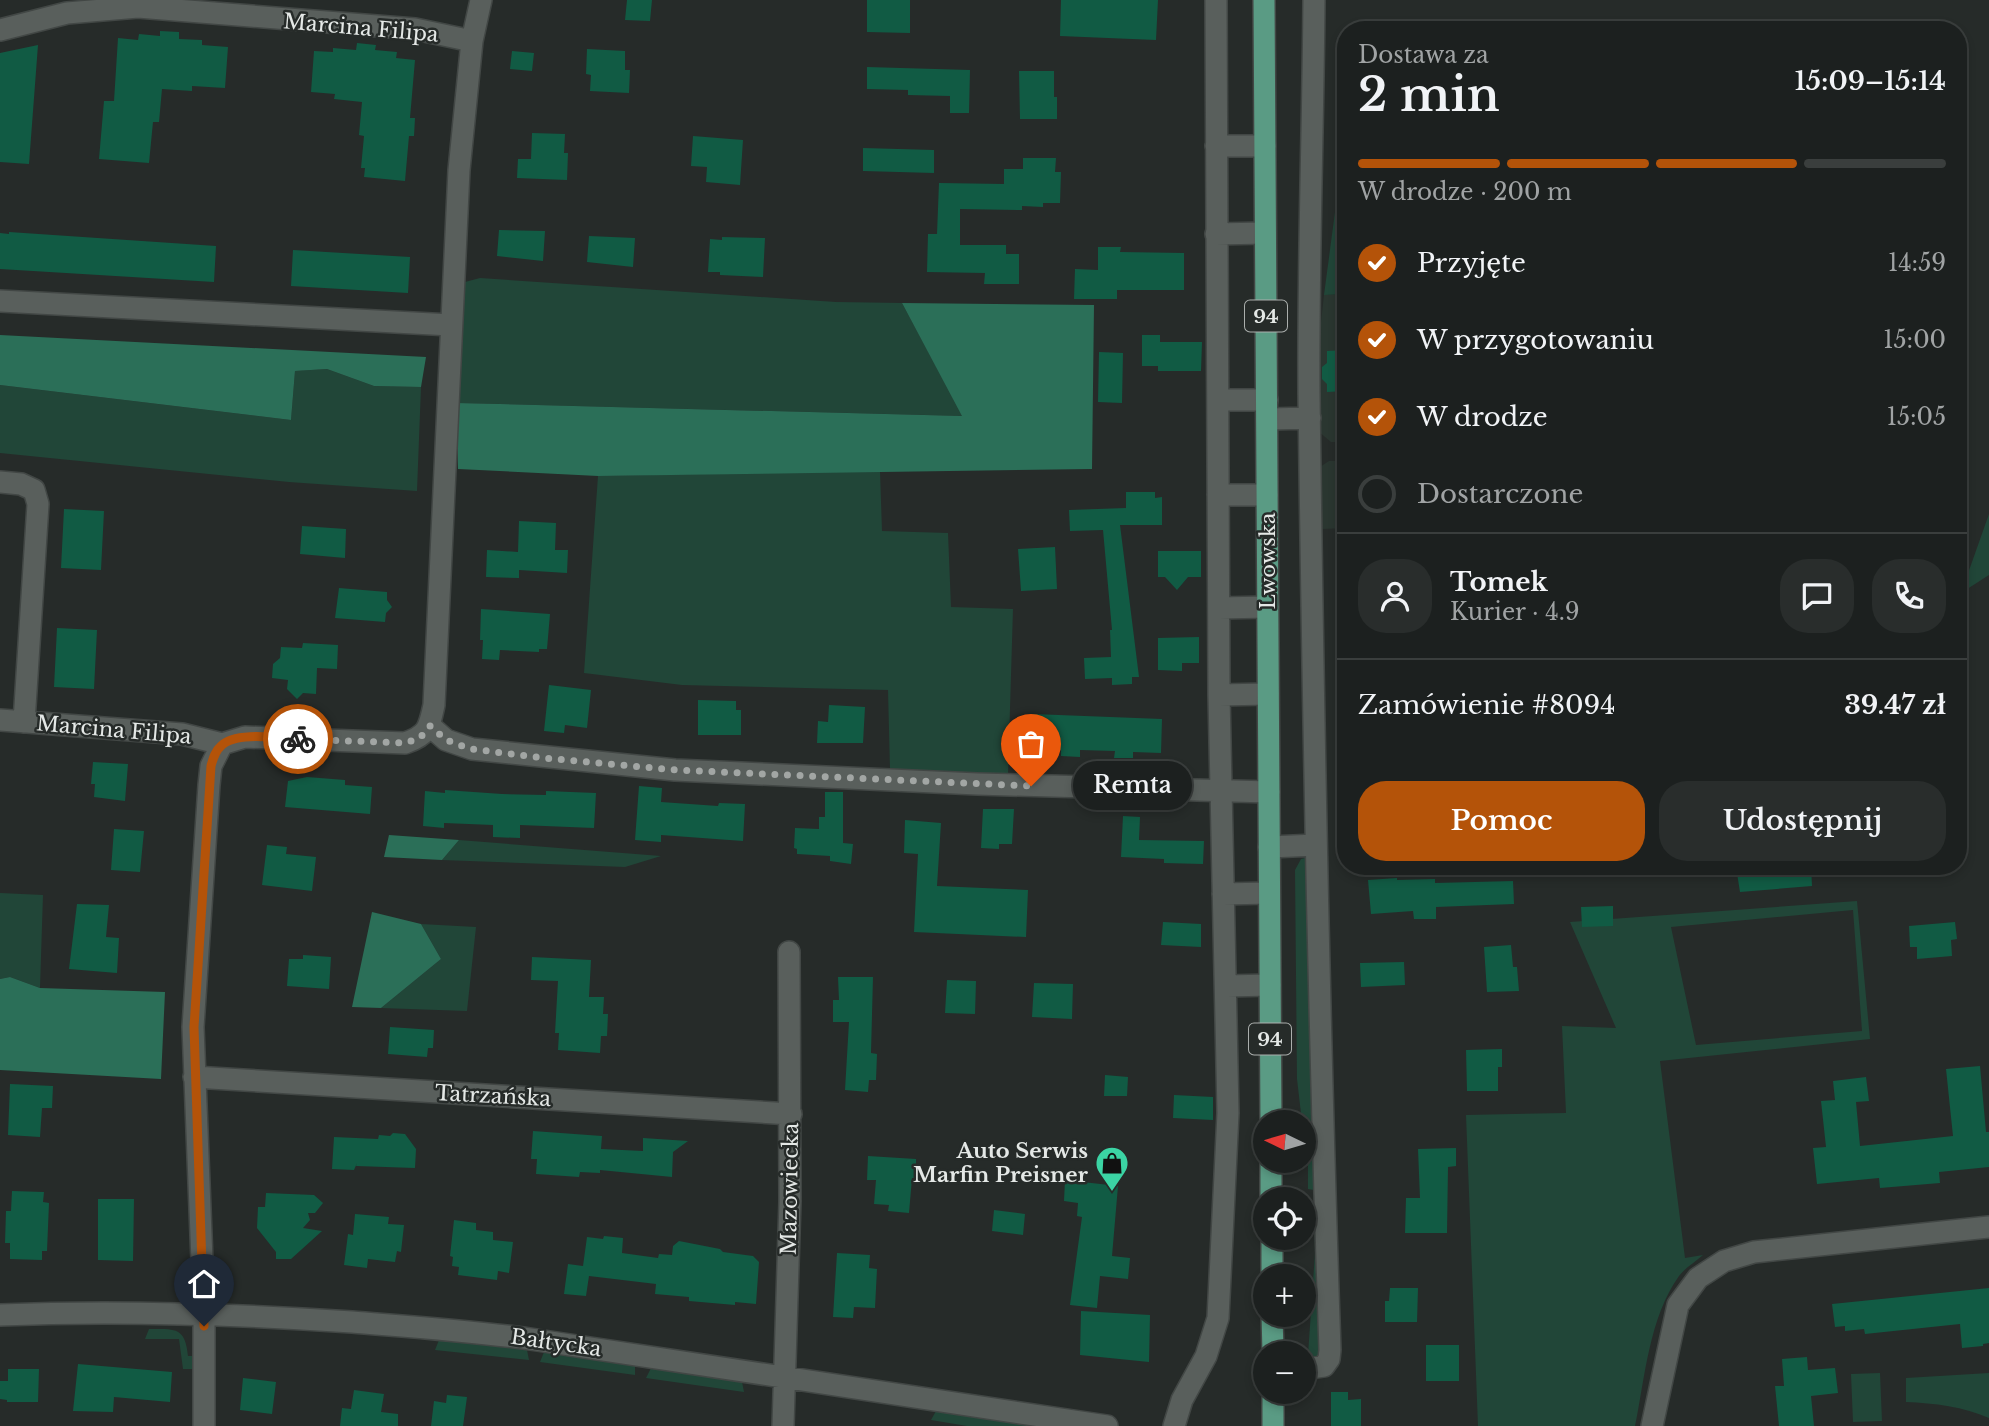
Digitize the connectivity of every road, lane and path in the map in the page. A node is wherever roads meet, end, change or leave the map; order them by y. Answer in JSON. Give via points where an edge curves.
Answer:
{"nodes":[{"id":1,"x":1216,"y":0,"type":"edge"},
{"id":2,"x":1264,"y":0,"type":"edge"},
{"id":3,"x":1314,"y":0,"type":"edge"},
{"id":4,"x":481,"y":1,"type":"edge"},
{"id":5,"x":0,"y":30,"type":"edge"},
{"id":6,"x":472,"y":41,"type":"junction"},
{"id":7,"x":1216,"y":146,"type":"junction"},
{"id":8,"x":1265,"y":146,"type":"junction"},
{"id":9,"x":1265,"y":233,"type":"junction"},
{"id":10,"x":1216,"y":234,"type":"junction"},
{"id":11,"x":0,"y":301,"type":"edge"},
{"id":12,"x":451,"y":325,"type":"junction"},
{"id":13,"x":1217,"y":400,"type":"junction"},
{"id":14,"x":1267,"y":409,"type":"junction"},
{"id":15,"x":1310,"y":418,"type":"junction"},
{"id":16,"x":0,"y":482,"type":"edge"},
{"id":17,"x":1218,"y":495,"type":"junction"},
{"id":18,"x":1267,"y":495,"type":"junction"},
{"id":19,"x":1268,"y":607,"type":"junction"},
{"id":20,"x":1219,"y":608,"type":"junction"},
{"id":21,"x":1268,"y":694,"type":"junction"},
{"id":22,"x":1219,"y":695,"type":"junction"},
{"id":23,"x":0,"y":720,"type":"edge"},
{"id":24,"x":24,"y":722,"type":"junction"},
{"id":25,"x":430,"y":726,"type":"junction"},
{"id":26,"x":222,"y":744,"type":"junction"},
{"id":27,"x":1221,"y":792,"type":"junction"},
{"id":28,"x":1269,"y":792,"type":"junction"},
{"id":29,"x":1316,"y":845,"type":"junction"},
{"id":30,"x":1269,"y":847,"type":"junction"},
{"id":31,"x":1269,"y":893,"type":"junction"},
{"id":32,"x":1223,"y":894,"type":"junction"},
{"id":33,"x":789,"y":952,"type":"dead end"},
{"id":34,"x":1270,"y":985,"type":"junction"},
{"id":35,"x":1227,"y":986,"type":"junction"},
{"id":36,"x":194,"y":1077,"type":"junction"},
{"id":37,"x":1271,"y":1110,"type":"edge"},
{"id":38,"x":791,"y":1114,"type":"junction"},
{"id":39,"x":1989,"y":1227,"type":"edge"},
{"id":40,"x":204,"y":1313,"type":"junction"},
{"id":41,"x":0,"y":1315,"type":"edge"},
{"id":42,"x":1316,"y":1367,"type":"edge"},
{"id":43,"x":784,"y":1378,"type":"junction"},
{"id":44,"x":1273,"y":1404,"type":"edge"},
{"id":45,"x":204,"y":1426,"type":"edge"},
{"id":46,"x":783,"y":1426,"type":"edge"},
{"id":47,"x":1107,"y":1426,"type":"edge"},
{"id":48,"x":1174,"y":1426,"type":"edge"},
{"id":49,"x":1273,"y":1426,"type":"edge"},
{"id":50,"x":1652,"y":1426,"type":"edge"}],
"edges":[{"from":1,"to":7,"type":"street"},
{"from":2,"to":8,"type":"main road","name":"Lwowska","number":"94"},
{"from":3,"to":15,"type":"street"},
{"from":4,"to":6,"type":"street"},
{"from":5,"to":6,"type":"street","name":"Marcina Filipa","via":[[67,13],[138,7],[415,29]]},
{"from":6,"to":12,"type":"street"},
{"from":7,"to":8,"type":"street"},
{"from":7,"to":10,"type":"street"},
{"from":8,"to":9,"type":"main road","name":"Lwowska","number":"94"},
{"from":9,"to":10,"type":"street"},
{"from":9,"to":14,"type":"main road","name":"Lwowska","number":"94"},
{"from":10,"to":13,"type":"street"},
{"from":11,"to":12,"type":"street"},
{"from":12,"to":25,"type":"street"},
{"from":13,"to":14,"type":"street"},
{"from":13,"to":17,"type":"street"},
{"from":14,"to":15,"type":"street"},
{"from":14,"to":18,"type":"main road","name":"Lwowska","number":"94"},
{"from":15,"to":29,"type":"street"},
{"from":16,"to":24,"type":"street","via":[[34,490],[38,503]]},
{"from":17,"to":18,"type":"street"},
{"from":17,"to":20,"type":"street"},
{"from":18,"to":19,"type":"main road","name":"Lwowska","number":"94"},
{"from":19,"to":20,"type":"street"},
{"from":19,"to":21,"type":"main road","name":"Lwowska","number":"94"},
{"from":20,"to":22,"type":"street"},
{"from":21,"to":22,"type":"street"},
{"from":21,"to":28,"type":"main road","name":"Lwowska","number":"94"},
{"from":22,"to":27,"type":"street"},
{"from":23,"to":24,"type":"street","name":"Marcina Filipa"},
{"from":24,"to":26,"type":"street","name":"Marcina Filipa","via":[[182,734]]},
{"from":25,"to":26,"type":"street","name":"Marcina Filipa","via":[[420,738],[405,743],[245,737]]},
{"from":25,"to":27,"type":"street","via":[[446,740],[471,749],[676,770]]},
{"from":26,"to":36,"type":"street","via":[[211,766],[209,785]]},
{"from":27,"to":28,"type":"street"},
{"from":27,"to":32,"type":"street"},
{"from":28,"to":30,"type":"main road","name":"Lwowska","number":"94"},
{"from":29,"to":30,"type":"street"},
{"from":29,"to":42,"type":"street","via":[[1331,1350],[1324,1366]]},
{"from":30,"to":31,"type":"main road","name":"Lwowska","number":"94"},
{"from":31,"to":32,"type":"street"},
{"from":31,"to":34,"type":"main road","name":"Lwowska","number":"94"},
{"from":32,"to":35,"type":"street"},
{"from":33,"to":38,"type":"street","name":"Mazowiecka"},
{"from":34,"to":35,"type":"street"},
{"from":34,"to":37,"type":"main road","name":"Lwowska","number":"94"},
{"from":35,"to":48,"type":"street","via":[[1228,1126],[1218,1318]]},
{"from":36,"to":38,"type":"street","name":"Tatrzańska"},
{"from":36,"to":40,"type":"street"},
{"from":38,"to":43,"type":"street","name":"Mazowiecka"},
{"from":39,"to":50,"type":"street","via":[[1754,1252],[1724,1261],[1698,1278],[1678,1306]]},
{"from":40,"to":41,"type":"street","name":"Bałtycka"},
{"from":40,"to":43,"type":"street","name":"Bałtycka","via":[[512,1336]]},
{"from":40,"to":45,"type":"street"},
{"from":43,"to":46,"type":"street","name":"Mazowiecka"},
{"from":43,"to":47,"type":"street","name":"Bałtycka"},
{"from":44,"to":49,"type":"main road"}]}
